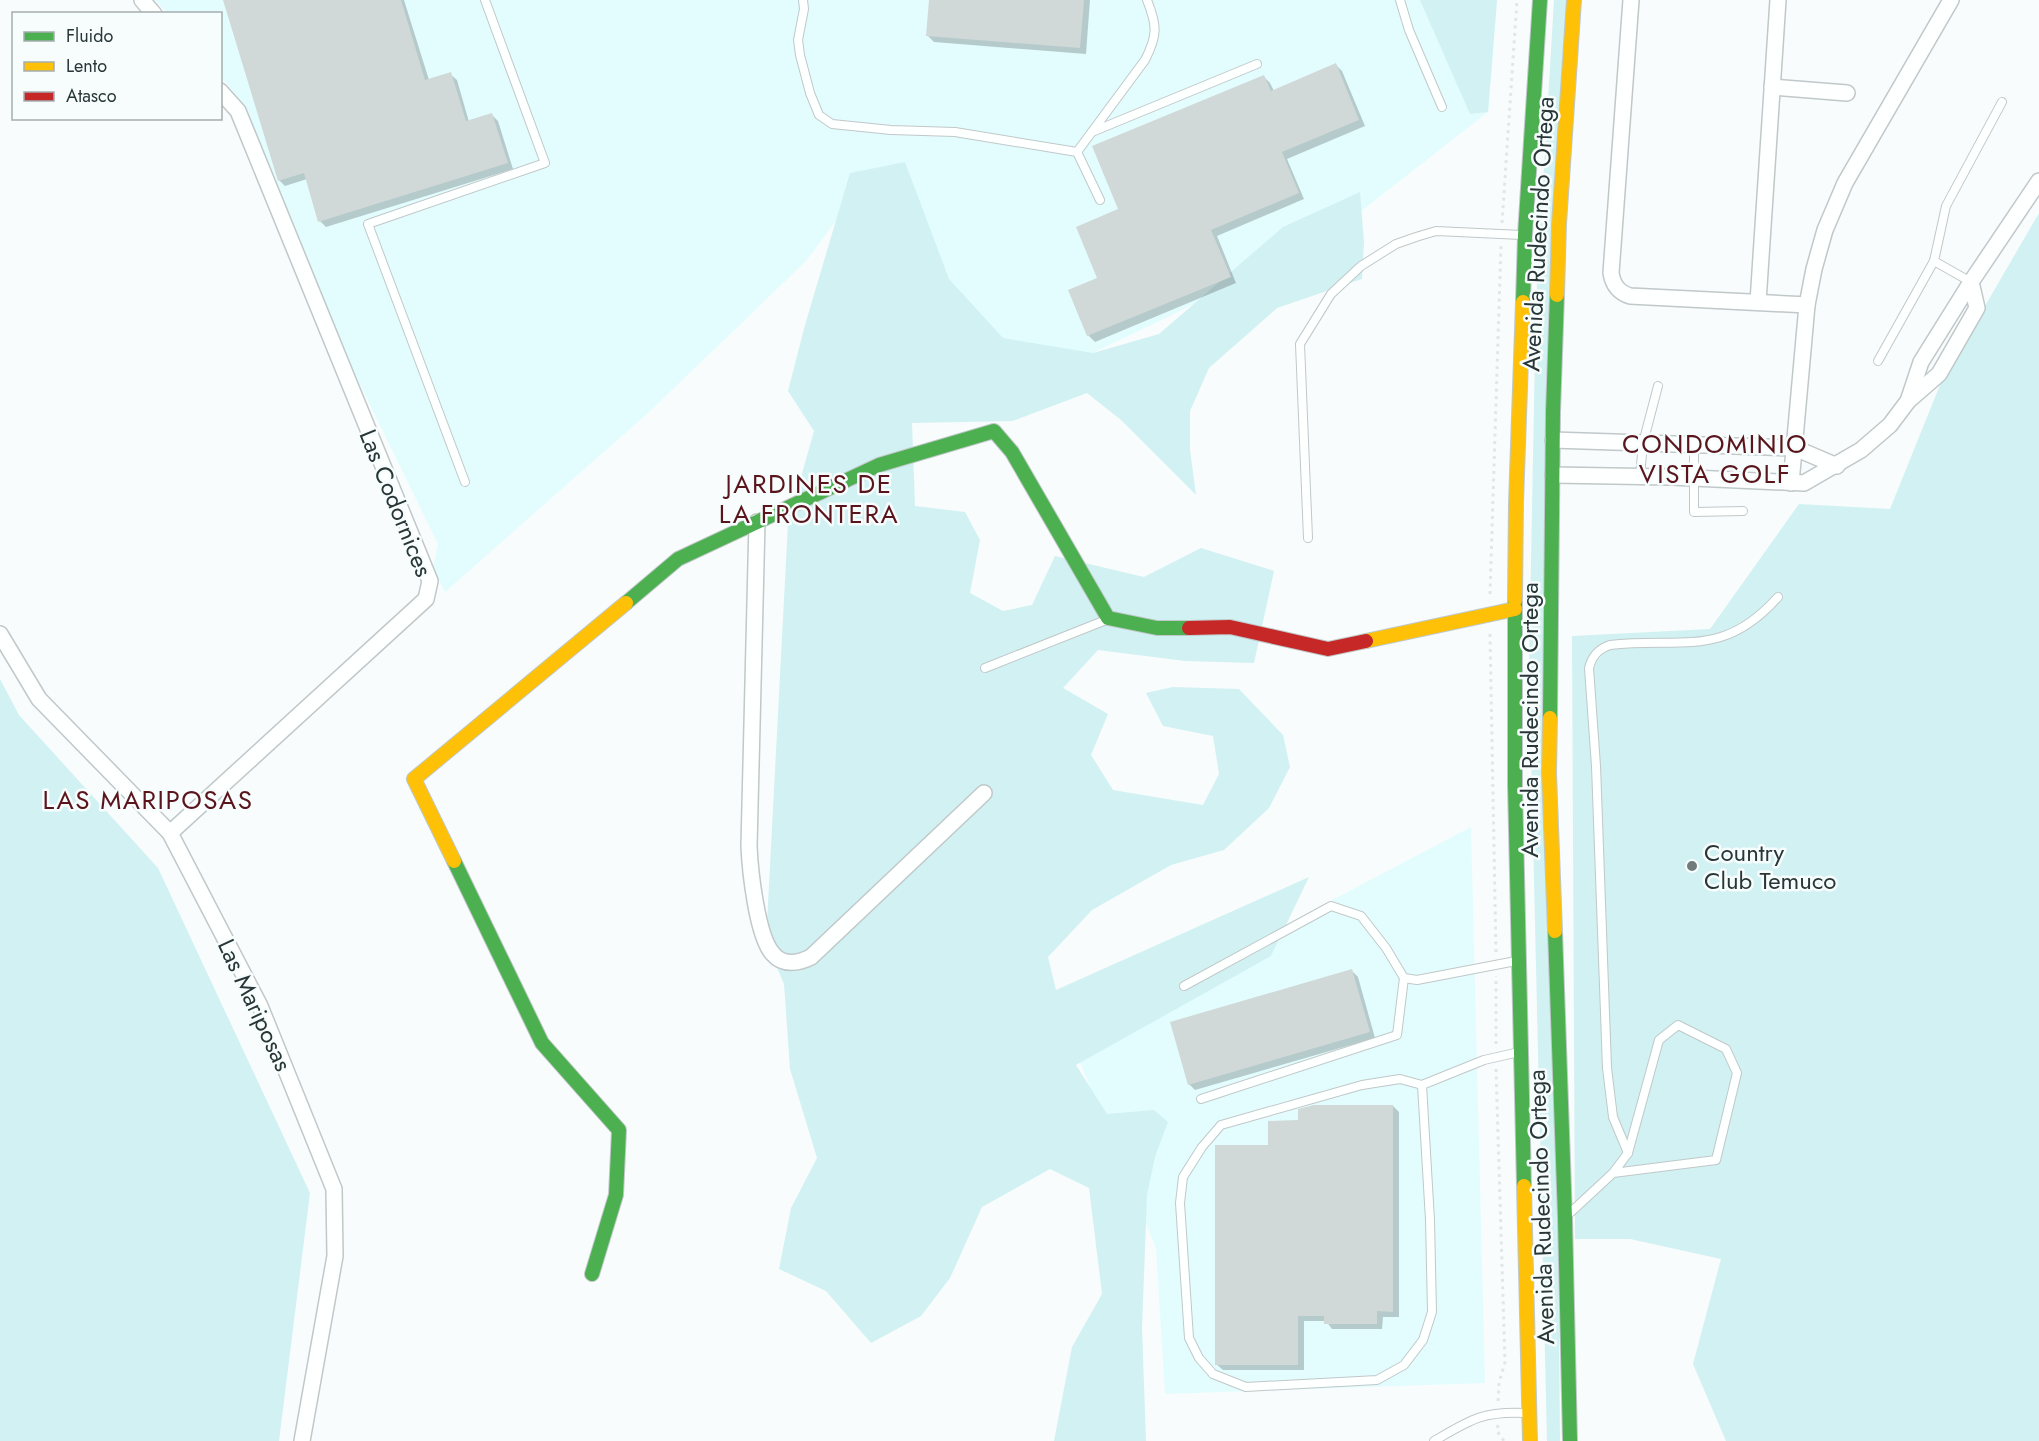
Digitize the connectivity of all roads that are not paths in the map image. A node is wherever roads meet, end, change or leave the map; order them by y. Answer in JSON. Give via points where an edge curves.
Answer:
{"nodes":[{"id":1,"x":142,"y":0,"type":"edge"},
{"id":2,"x":485,"y":0,"type":"edge"},
{"id":3,"x":802,"y":0,"type":"edge"},
{"id":4,"x":1147,"y":0,"type":"edge"},
{"id":5,"x":1400,"y":0,"type":"edge"},
{"id":6,"x":1540,"y":0,"type":"edge"},
{"id":7,"x":1574,"y":0,"type":"edge"},
{"id":8,"x":1631,"y":0,"type":"edge"},
{"id":9,"x":1778,"y":0,"type":"edge"},
{"id":10,"x":1951,"y":0,"type":"edge"},
{"id":11,"x":152,"y":12,"type":"edge"},
{"id":12,"x":1257,"y":64,"type":"dead end"},
{"id":13,"x":1772,"y":87,"type":"junction"},
{"id":14,"x":222,"y":93,"type":"edge"},
{"id":15,"x":1846,"y":93,"type":"dead end"},
{"id":16,"x":2001,"y":102,"type":"dead end"},
{"id":17,"x":1442,"y":107,"type":"dead end"},
{"id":18,"x":1092,"y":132,"type":"junction"},
{"id":19,"x":1077,"y":152,"type":"junction"},
{"id":20,"x":2039,"y":181,"type":"edge"},
{"id":21,"x":1100,"y":200,"type":"dead end"},
{"id":22,"x":1525,"y":235,"type":"junction"},
{"id":23,"x":1934,"y":261,"type":"junction"},
{"id":24,"x":1971,"y":282,"type":"junction"},
{"id":25,"x":1758,"y":302,"type":"junction"},
{"id":26,"x":1807,"y":305,"type":"junction"},
{"id":27,"x":1878,"y":361,"type":"dead end"},
{"id":28,"x":1658,"y":386,"type":"dead end"},
{"id":29,"x":1908,"y":401,"type":"junction"},
{"id":30,"x":1553,"y":440,"type":"junction"},
{"id":31,"x":1643,"y":443,"type":"junction"},
{"id":32,"x":1694,"y":445,"type":"junction"},
{"id":33,"x":1795,"y":448,"type":"junction"},
{"id":34,"x":1837,"y":466,"type":"junction"},
{"id":35,"x":1553,"y":475,"type":"junction"},
{"id":36,"x":1640,"y":476,"type":"junction"},
{"id":37,"x":1694,"y":478,"type":"junction"},
{"id":38,"x":465,"y":482,"type":"dead end"},
{"id":39,"x":1791,"y":483,"type":"junction"},
{"id":40,"x":1743,"y":511,"type":"dead end"},
{"id":41,"x":757,"y":522,"type":"junction"},
{"id":42,"x":1308,"y":538,"type":"dead end"},
{"id":43,"x":1778,"y":597,"type":"dead end"},
{"id":44,"x":1515,"y":609,"type":"junction"},
{"id":45,"x":1108,"y":618,"type":"junction"},
{"id":46,"x":0,"y":634,"type":"edge"},
{"id":47,"x":985,"y":668,"type":"dead end"},
{"id":48,"x":984,"y":793,"type":"dead end"},
{"id":49,"x":170,"y":833,"type":"junction"},
{"id":50,"x":1519,"y":960,"type":"junction"},
{"id":51,"x":1404,"y":978,"type":"junction"},
{"id":52,"x":1184,"y":986,"type":"dead end"},
{"id":53,"x":1521,"y":1052,"type":"junction"},
{"id":54,"x":1422,"y":1085,"type":"junction"},
{"id":55,"x":1201,"y":1099,"type":"dead end"},
{"id":56,"x":1628,"y":1153,"type":"junction"},
{"id":57,"x":1613,"y":1173,"type":"junction"},
{"id":58,"x":1565,"y":1218,"type":"junction"},
{"id":59,"x":592,"y":1274,"type":"dead end"},
{"id":60,"x":1529,"y":1413,"type":"junction"},
{"id":61,"x":1439,"y":1440,"type":"edge"},
{"id":62,"x":302,"y":1441,"type":"edge"},
{"id":63,"x":1530,"y":1441,"type":"edge"},
{"id":64,"x":1570,"y":1441,"type":"edge"}],
"edges":[{"from":1,"to":11,"type":"street"},
{"from":2,"to":38,"type":"lane","via":[[545,163],[368,224]]},
{"from":3,"to":19,"type":"lane","via":[[800,55],[819,115],[832,124],[955,132]]},
{"from":4,"to":18,"type":"lane","via":[[1155,21],[1152,45]]},
{"from":5,"to":17,"type":"lane","via":[[1408,30]]},
{"from":6,"to":22,"type":"main road","name":"Avenida Rudecindo Ortega"},
{"from":7,"to":30,"type":"main road","name":"Avenida Rudecindo Ortega","via":[[1559,224]]},
{"from":8,"to":25,"type":"street","via":[[1612,280],[1618,290],[1630,296]]},
{"from":9,"to":13,"type":"street"},
{"from":10,"to":26,"type":"street","via":[[1845,183],[1825,230]]},
{"from":12,"to":18,"type":"lane"},
{"from":13,"to":15,"type":"street"},
{"from":13,"to":25,"type":"street"},
{"from":14,"to":49,"type":"street","name":"Las Codornices","via":[[238,111],[430,581],[426,599]]},
{"from":16,"to":23,"type":"lane","via":[[1946,206]]},
{"from":18,"to":19,"type":"lane"},
{"from":19,"to":21,"type":"lane"},
{"from":20,"to":24,"type":"street"},
{"from":22,"to":42,"type":"lane","via":[[1436,231],[1416,237],[1396,244],[1361,266],[1332,294],[1300,344]]},
{"from":22,"to":44,"type":"main road","name":"Avenida Rudecindo Ortega"},
{"from":23,"to":24,"type":"lane"},
{"from":23,"to":27,"type":"lane"},
{"from":24,"to":29,"type":"street","via":[[1921,362]]},
{"from":24,"to":29,"type":"street","via":[[1977,308],[1939,374]]},
{"from":25,"to":26,"type":"street"},
{"from":26,"to":33,"type":"street"},
{"from":28,"to":31,"type":"lane"},
{"from":29,"to":34,"type":"street","via":[[1876,438]]},
{"from":30,"to":31,"type":"street"},
{"from":30,"to":35,"type":"main road","name":"Avenida Rudecindo Ortega"},
{"from":31,"to":32,"type":"street"},
{"from":31,"to":36,"type":"lane"},
{"from":32,"to":33,"type":"street"},
{"from":32,"to":37,"type":"lane"},
{"from":33,"to":34,"type":"street"},
{"from":33,"to":39,"type":"street"},
{"from":34,"to":39,"type":"street","via":[[1804,483]]},
{"from":35,"to":36,"type":"street"},
{"from":35,"to":58,"type":"main road","name":"Avenida Rudecindo Ortega","via":[[1549,773]]},
{"from":36,"to":37,"type":"street"},
{"from":37,"to":39,"type":"street"},
{"from":37,"to":40,"type":"lane","via":[[1694,512]]},
{"from":41,"to":45,"type":"main road","via":[[879,465],[994,431],[1012,452]]},
{"from":41,"to":48,"type":"street","via":[[749,846],[755,901],[771,953],[789,962],[811,957]]},
{"from":41,"to":59,"type":"main road","via":[[678,559],[414,779],[542,1043],[619,1130],[616,1195]]},
{"from":43,"to":56,"type":"lane","via":[[1753,622],[1730,635],[1711,641],[1610,645],[1593,656],[1588,668],[1596,766],[1607,1068],[1613,1117]]},
{"from":44,"to":45,"type":"main road","via":[[1328,649],[1230,627],[1157,628]]},
{"from":44,"to":50,"type":"main road","name":"Avenida Rudecindo Ortega"},
{"from":45,"to":47,"type":"lane"},
{"from":46,"to":49,"type":"street","name":"Las Mariposas","via":[[39,699]]},
{"from":49,"to":62,"type":"street","name":"Las Mariposas","via":[[260,1006],[334,1189],[335,1256]]},
{"from":50,"to":51,"type":"lane","via":[[1417,980]]},
{"from":50,"to":53,"type":"main road","name":"Avenida Rudecindo Ortega"},
{"from":51,"to":52,"type":"lane","via":[[1361,916],[1331,906]]},
{"from":51,"to":55,"type":"lane","via":[[1397,1035]]},
{"from":53,"to":54,"type":"lane","via":[[1484,1060]]},
{"from":53,"to":60,"type":"main road","name":"Avenida Rudecindo Ortega"},
{"from":54,"to":54,"type":"lane","via":[[1400,1079],[1351,1088],[1221,1125],[1202,1147],[1183,1177],[1180,1203],[1189,1338],[1213,1374],[1245,1387],[1377,1380],[1404,1365],[1423,1340],[1431,1312]]},
{"from":56,"to":57,"type":"lane"},
{"from":56,"to":57,"type":"lane","via":[[1659,1040],[1678,1025],[1726,1049],[1737,1073],[1716,1160]]},
{"from":57,"to":58,"type":"lane"},
{"from":58,"to":64,"type":"main road","name":"Avenida Rudecindo Ortega"},
{"from":60,"to":61,"type":"lane","via":[[1498,1412],[1467,1421]]},
{"from":60,"to":63,"type":"main road","name":"Avenida Rudecindo Ortega"}]}
